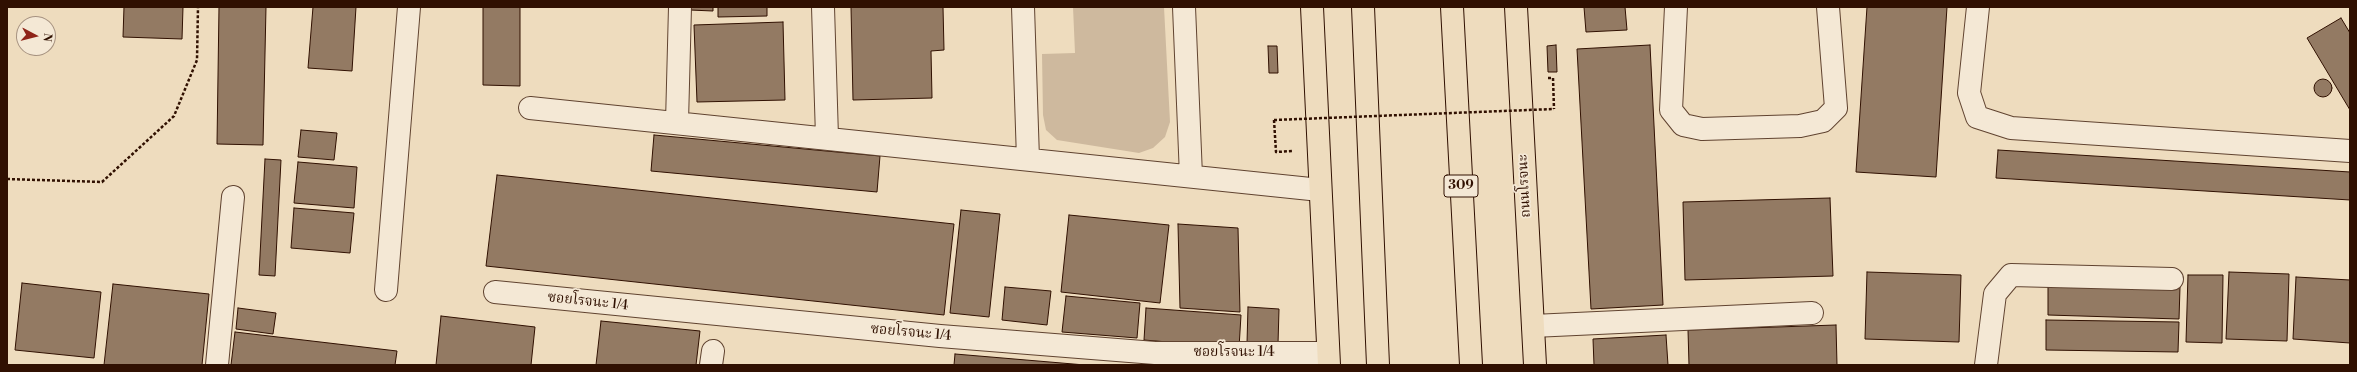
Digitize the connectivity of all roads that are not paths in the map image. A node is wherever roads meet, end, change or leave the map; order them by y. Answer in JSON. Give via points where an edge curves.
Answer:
{"nodes":[{"id":1,"x":409,"y":7,"type":"edge"},
{"id":2,"x":680,"y":7,"type":"edge"},
{"id":3,"x":824,"y":7,"type":"edge"},
{"id":4,"x":1023,"y":7,"type":"edge"},
{"id":5,"x":1184,"y":7,"type":"edge"},
{"id":6,"x":1312,"y":7,"type":"edge"},
{"id":7,"x":1362,"y":7,"type":"edge"},
{"id":8,"x":1452,"y":7,"type":"edge"},
{"id":9,"x":1516,"y":7,"type":"edge"},
{"id":10,"x":1676,"y":7,"type":"edge"},
{"id":11,"x":1828,"y":7,"type":"edge"},
{"id":12,"x":1978,"y":7,"type":"edge"},
{"id":13,"x":530,"y":108,"type":"dead end"},
{"id":14,"x":677,"y":122,"type":"junction"},
{"id":15,"x":827,"y":137,"type":"junction"},
{"id":16,"x":2350,"y":151,"type":"edge"},
{"id":17,"x":1028,"y":159,"type":"junction"},
{"id":18,"x":1191,"y":176,"type":"junction"},
{"id":19,"x":1320,"y":190,"type":"junction"},
{"id":20,"x":233,"y":197,"type":"dead end"},
{"id":21,"x":2172,"y":279,"type":"dead end"},
{"id":22,"x":386,"y":290,"type":"dead end"},
{"id":23,"x":495,"y":292,"type":"dead end"},
{"id":24,"x":1812,"y":313,"type":"dead end"},
{"id":25,"x":1533,"y":326,"type":"junction"},
{"id":26,"x":1987,"y":356,"type":"edge"},
{"id":27,"x":1328,"y":359,"type":"edge"},
{"id":28,"x":217,"y":365,"type":"edge"},
{"id":29,"x":1378,"y":365,"type":"edge"},
{"id":30,"x":1471,"y":365,"type":"edge"},
{"id":31,"x":1535,"y":365,"type":"edge"}],
"edges":[{"from":1,"to":22,"type":"street"},
{"from":2,"to":14,"type":"street"},
{"from":3,"to":15,"type":"street"},
{"from":4,"to":17,"type":"street"},
{"from":5,"to":18,"type":"street"},
{"from":6,"to":19,"type":"main road"},
{"from":7,"to":29,"type":"main road"},
{"from":8,"to":30,"type":"main road","number":"309"},
{"from":9,"to":25,"type":"main road","name":"ถนนโรจนะ"},
{"from":10,"to":11,"type":"street","via":[[1670,110],[1683,125],[1702,129],[1800,126],[1823,121],[1836,108]]},
{"from":12,"to":16,"type":"street","via":[[1969,93],[1977,117],[2011,128]]},
{"from":13,"to":14,"type":"street"},
{"from":14,"to":15,"type":"street"},
{"from":15,"to":17,"type":"street"},
{"from":17,"to":18,"type":"street"},
{"from":18,"to":19,"type":"street"},
{"from":19,"to":27,"type":"main road"},
{"from":20,"to":28,"type":"street"},
{"from":21,"to":26,"type":"street","via":[[2011,275],[1995,294]]},
{"from":23,"to":27,"type":"street","name":"ซอยโรจนะ 1/4","via":[[932,336],[1155,353]]},
{"from":24,"to":25,"type":"street"},
{"from":25,"to":31,"type":"main road","name":"ถนนโรจนะ"}]}
